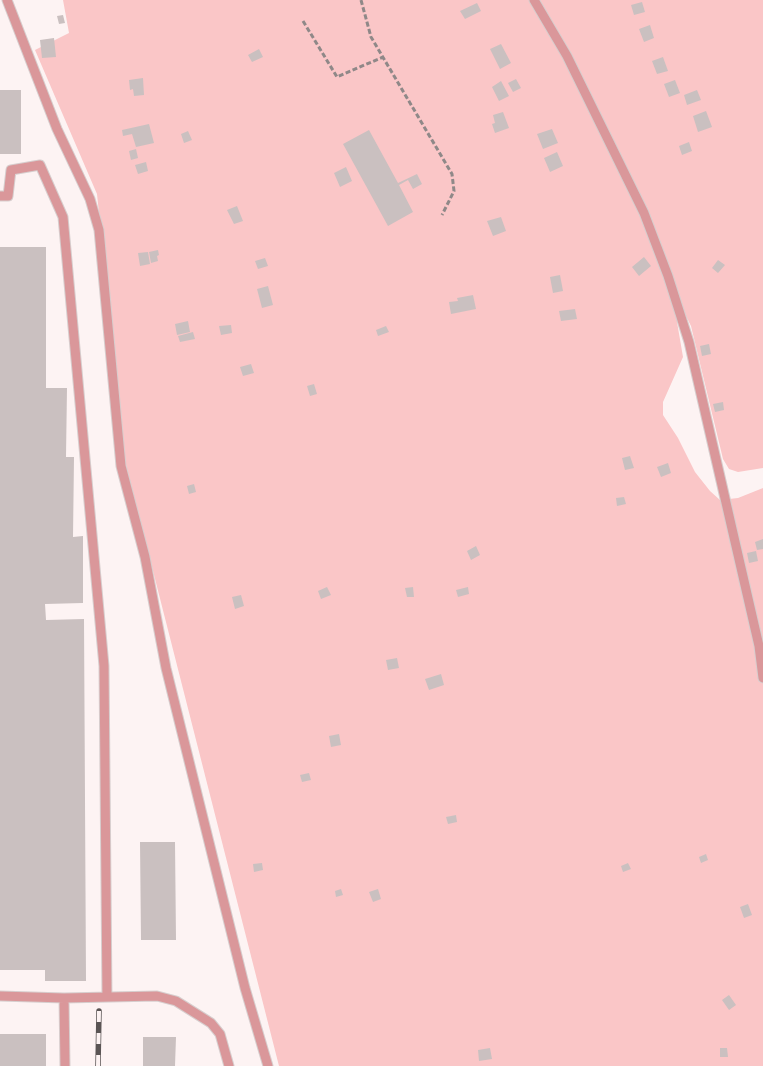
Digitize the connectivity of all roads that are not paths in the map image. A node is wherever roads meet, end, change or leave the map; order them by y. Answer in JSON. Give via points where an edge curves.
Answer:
{"nodes":[{"id":1,"x":7,"y":0,"type":"edge"},
{"id":2,"x":534,"y":0,"type":"edge"},
{"id":3,"x":0,"y":196,"type":"edge"},
{"id":4,"x":763,"y":678,"type":"edge"},
{"id":5,"x":0,"y":996,"type":"edge"},
{"id":6,"x":107,"y":997,"type":"junction"},
{"id":7,"x":64,"y":998,"type":"junction"},
{"id":8,"x":64,"y":1066,"type":"edge"},
{"id":9,"x":229,"y":1066,"type":"edge"},
{"id":10,"x":268,"y":1066,"type":"edge"}],
"edges":[{"from":1,"to":10,"type":"lane","via":[[57,129],[90,199],[99,230],[122,466],[145,558],[166,668]]},
{"from":2,"to":4,"type":"lane","via":[[568,56],[640,204],[668,276],[691,352],[759,646]]},
{"from":3,"to":6,"type":"lane","via":[[8,196],[11,170],[40,165],[63,217],[104,666]]},
{"from":5,"to":7,"type":"lane"},
{"from":6,"to":7,"type":"lane"},
{"from":6,"to":9,"type":"lane","via":[[157,996],[197,1012],[220,1034]]},
{"from":7,"to":8,"type":"lane"}]}
